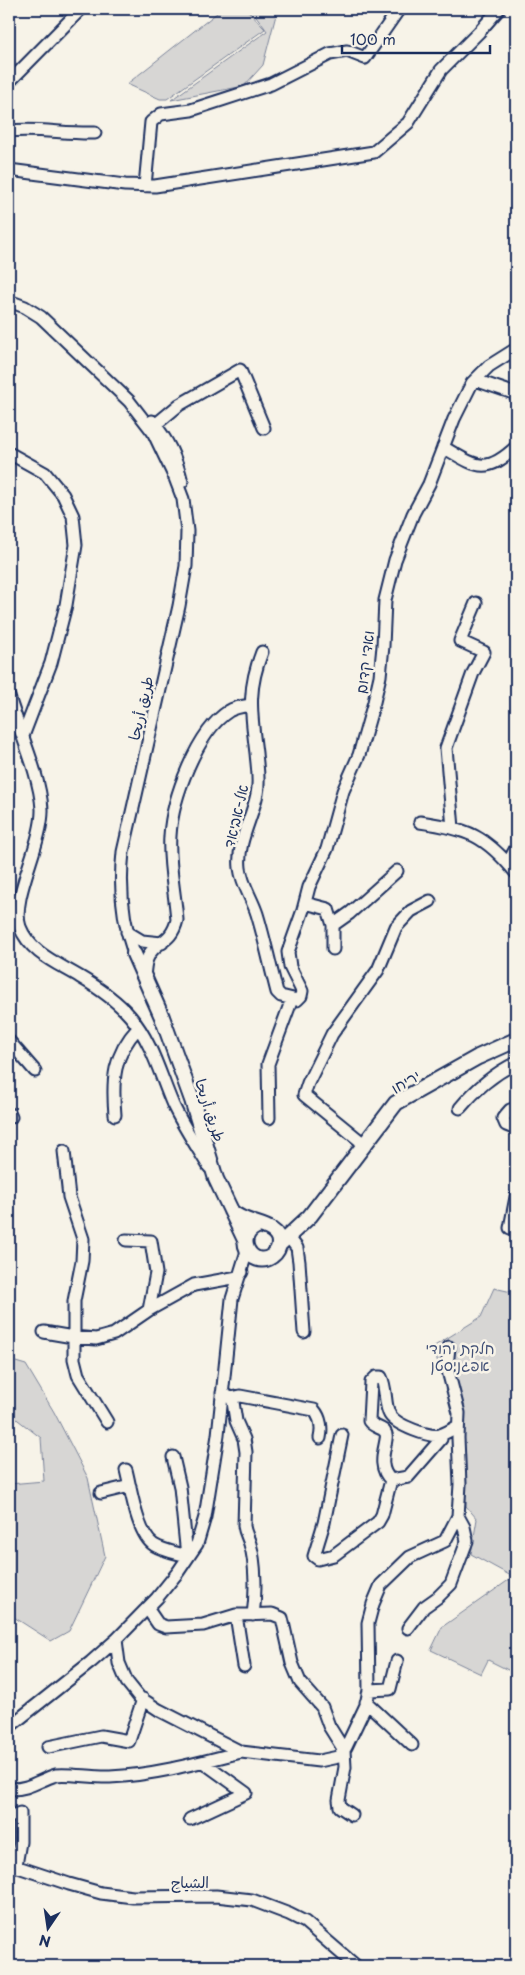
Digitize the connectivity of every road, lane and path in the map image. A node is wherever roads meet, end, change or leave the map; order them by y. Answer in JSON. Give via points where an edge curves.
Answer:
{"nodes":[{"id":1,"x":81,"y":9,"type":"edge"},
{"id":2,"x":400,"y":9,"type":"edge"},
{"id":3,"x":499,"y":9,"type":"edge"},
{"id":4,"x":9,"y":82,"type":"edge"},
{"id":5,"x":9,"y":132,"type":"edge"},
{"id":6,"x":95,"y":133,"type":"dead end"},
{"id":7,"x":9,"y":170,"type":"edge"},
{"id":8,"x":145,"y":186,"type":"junction"},
{"id":9,"x":9,"y":301,"type":"edge"},
{"id":10,"x":516,"y":349,"type":"edge"},
{"id":11,"x":475,"y":380,"type":"junction"},
{"id":12,"x":516,"y":394,"type":"edge"},
{"id":13,"x":129,"y":401,"type":"junction"},
{"id":14,"x":155,"y":425,"type":"junction"},
{"id":15,"x":264,"y":428,"type":"dead end"},
{"id":16,"x":443,"y":447,"type":"junction"},
{"id":17,"x":516,"y":447,"type":"edge"},
{"id":18,"x":9,"y":453,"type":"edge"},
{"id":19,"x":183,"y":499,"type":"junction"},
{"id":20,"x":476,"y":603,"type":"dead end"},
{"id":21,"x":262,"y":652,"type":"dead end"},
{"id":22,"x":9,"y":697,"type":"edge"},
{"id":23,"x":251,"y":705,"type":"junction"},
{"id":24,"x":23,"y":736,"type":"junction"},
{"id":25,"x":420,"y":822,"type":"dead end"},
{"id":26,"x":453,"y":828,"type":"junction"},
{"id":27,"x":516,"y":848,"type":"edge"},
{"id":28,"x":508,"y":863,"type":"junction"},
{"id":29,"x":397,"y":870,"type":"dead end"},
{"id":30,"x":516,"y":874,"type":"edge"},
{"id":31,"x":430,"y":901,"type":"dead end"},
{"id":32,"x":305,"y":903,"type":"junction"},
{"id":33,"x":333,"y":925,"type":"junction"},
{"id":34,"x":126,"y":932,"type":"junction"},
{"id":35,"x":162,"y":943,"type":"junction"},
{"id":36,"x":334,"y":949,"type":"dead end"},
{"id":37,"x":134,"y":954,"type":"joint"},
{"id":38,"x":144,"y":976,"type":"junction"},
{"id":39,"x":295,"y":1000,"type":"junction"},
{"id":40,"x":138,"y":1028,"type":"junction"},
{"id":41,"x":516,"y":1040,"type":"edge"},
{"id":42,"x":9,"y":1041,"type":"edge"},
{"id":43,"x":516,"y":1063,"type":"edge"},
{"id":44,"x":35,"y":1071,"type":"dead end"},
{"id":45,"x":460,"y":1108,"type":"dead end"},
{"id":46,"x":516,"y":1108,"type":"edge"},
{"id":47,"x":115,"y":1115,"type":"dead end"},
{"id":48,"x":269,"y":1118,"type":"dead end"},
{"id":49,"x":516,"y":1129,"type":"edge"},
{"id":50,"x":364,"y":1144,"type":"junction"},
{"id":51,"x":64,"y":1151,"type":"dead end"},
{"id":52,"x":216,"y":1179,"type":"junction"},
{"id":53,"x":516,"y":1197,"type":"edge"},
{"id":54,"x":319,"y":1205,"type":"junction"},
{"id":55,"x":228,"y":1206,"type":"junction"},
{"id":56,"x":266,"y":1227,"type":"junction"},
{"id":57,"x":510,"y":1228,"type":"dead end"},
{"id":58,"x":126,"y":1240,"type":"dead end"},
{"id":59,"x":284,"y":1240,"type":"junction"},
{"id":60,"x":246,"y":1245,"type":"junction"},
{"id":61,"x":261,"y":1259,"type":"junction"},
{"id":62,"x":238,"y":1277,"type":"junction"},
{"id":63,"x":149,"y":1310,"type":"junction"},
{"id":64,"x":44,"y":1332,"type":"dead end"},
{"id":65,"x":304,"y":1332,"type":"dead end"},
{"id":66,"x":73,"y":1337,"type":"junction"},
{"id":67,"x":449,"y":1347,"type":"dead end"},
{"id":68,"x":226,"y":1395,"type":"junction"},
{"id":69,"x":107,"y":1422,"type":"dead end"},
{"id":70,"x":458,"y":1426,"type":"junction"},
{"id":71,"x":342,"y":1435,"type":"dead end"},
{"id":72,"x":441,"y":1435,"type":"junction"},
{"id":73,"x":320,"y":1438,"type":"dead end"},
{"id":74,"x":173,"y":1456,"type":"dead end"},
{"id":75,"x":126,"y":1470,"type":"dead end"},
{"id":76,"x":392,"y":1480,"type":"junction"},
{"id":77,"x":130,"y":1486,"type":"junction"},
{"id":78,"x":101,"y":1493,"type":"dead end"},
{"id":79,"x":458,"y":1516,"type":"junction"},
{"id":80,"x":187,"y":1556,"type":"junction"},
{"id":81,"x":147,"y":1608,"type":"junction"},
{"id":82,"x":236,"y":1615,"type":"junction"},
{"id":83,"x":253,"y":1615,"type":"junction"},
{"id":84,"x":408,"y":1628,"type":"dead end"},
{"id":85,"x":116,"y":1640,"type":"junction"},
{"id":86,"x":397,"y":1661,"type":"dead end"},
{"id":87,"x":244,"y":1666,"type":"dead end"},
{"id":88,"x":369,"y":1690,"type":"junction"},
{"id":89,"x":143,"y":1699,"type":"junction"},
{"id":90,"x":366,"y":1702,"type":"junction"},
{"id":91,"x":9,"y":1727,"type":"edge"},
{"id":92,"x":412,"y":1745,"type":"dead end"},
{"id":93,"x":48,"y":1747,"type":"dead end"},
{"id":94,"x":344,"y":1750,"type":"junction"},
{"id":95,"x":241,"y":1752,"type":"junction"},
{"id":96,"x":203,"y":1762,"type":"junction"},
{"id":97,"x":9,"y":1788,"type":"edge"},
{"id":98,"x":352,"y":1815,"type":"dead end"},
{"id":99,"x":9,"y":1817,"type":"edge"},
{"id":100,"x":190,"y":1818,"type":"dead end"},
{"id":101,"x":12,"y":1865,"type":"edge"},
{"id":102,"x":356,"y":1966,"type":"edge"}],
"edges":[{"from":1,"to":4,"type":"street"},
{"from":2,"to":8,"type":"street","via":[[365,58],[347,51],[330,54],[262,87],[191,110],[160,114],[151,122]]},
{"from":3,"to":8,"type":"street","via":[[440,70],[408,123],[374,152]]},
{"from":5,"to":6,"type":"street","via":[[24,129]]},
{"from":7,"to":8,"type":"street"},
{"from":9,"to":13,"type":"street","name":"طريق أريحا","via":[[42,317]]},
{"from":10,"to":11,"type":"street","name":"ואדי קדום","via":[[489,366]]},
{"from":11,"to":12,"type":"street"},
{"from":11,"to":16,"type":"street","name":"ואדי קדום"},
{"from":13,"to":14,"type":"street"},
{"from":13,"to":19,"type":"street","name":"طريق أريحا","via":[[153,432]]},
{"from":14,"to":15,"type":"street","via":[[179,405],[240,370]]},
{"from":14,"to":19,"type":"street","via":[[178,463]]},
{"from":16,"to":17,"type":"street","via":[[465,460],[484,465],[503,460]]},
{"from":16,"to":32,"type":"street","name":"ואדי קדום","via":[[395,560],[385,600],[380,676],[374,702],[359,755],[343,791],[327,848]]},
{"from":18,"to":24,"type":"street","via":[[45,473],[63,495],[73,516],[76,545],[66,605],[51,663]]},
{"from":19,"to":34,"type":"street","name":"طريق أريحا","via":[[187,531],[186,566],[123,852],[120,892]]},
{"from":20,"to":26,"type":"street","via":[[460,640],[484,652],[446,748]]},
{"from":21,"to":23,"type":"street","name":"אל-אביאד","via":[[253,674]]},
{"from":22,"to":24,"type":"street"},
{"from":23,"to":35,"type":"street","via":[[231,709],[220,718],[204,738],[178,790],[170,838],[177,920],[169,938]]},
{"from":23,"to":39,"type":"street","name":"אל-אביאד","via":[[258,783],[242,844],[242,881],[257,913],[277,992]]},
{"from":24,"to":40,"type":"street","via":[[42,810],[17,913],[20,928],[42,955],[106,995],[130,1015]]},
{"from":25,"to":26,"type":"street"},
{"from":26,"to":28,"type":"street","via":[[468,832],[490,845]]},
{"from":27,"to":28,"type":"street"},
{"from":28,"to":30,"type":"street"},
{"from":29,"to":33,"type":"street"},
{"from":31,"to":50,"type":"street","via":[[411,911],[396,927],[378,970],[332,1034],[304,1095]]},
{"from":32,"to":33,"type":"street","via":[[328,909]]},
{"from":32,"to":39,"type":"street","name":"ואדי קדום","via":[[288,959],[302,991]]},
{"from":33,"to":36,"type":"street"},
{"from":34,"to":35,"type":"street","via":[[142,941]]},
{"from":34,"to":37,"type":"street","name":"طريق أريحا"},
{"from":35,"to":38,"type":"street","via":[[148,957]]},
{"from":37,"to":38,"type":"main road","name":"طريق أريحا"},
{"from":38,"to":52,"type":"main road","name":"طريق أريحا","via":[[185,1081]]},
{"from":39,"to":48,"type":"street","via":[[268,1064]]},
{"from":40,"to":47,"type":"street","via":[[128,1040],[114,1070]]},
{"from":40,"to":52,"type":"street","via":[[145,1037],[174,1107]]},
{"from":41,"to":50,"type":"main road","name":"יריחו","via":[[478,1057],[396,1103]]},
{"from":42,"to":44,"type":"street"},
{"from":43,"to":45,"type":"street","via":[[475,1090]]},
{"from":46,"to":49,"type":"street","via":[[503,1118],[506,1125]]},
{"from":50,"to":54,"type":"main road","name":"יריחו"},
{"from":51,"to":66,"type":"street","via":[[69,1197],[83,1239],[74,1301]]},
{"from":52,"to":55,"type":"main road"},
{"from":53,"to":57,"type":"street"},
{"from":54,"to":56,"type":"main road","name":"יריחו","via":[[285,1227]]},
{"from":54,"to":59,"type":"main road","name":"יריחו"},
{"from":55,"to":56,"type":"main road","via":[[244,1221]]},
{"from":55,"to":60,"type":"main road"},
{"from":56,"to":59,"type":"main road"},
{"from":56,"to":60,"type":"main road","via":[[250,1230]]},
{"from":58,"to":63,"type":"street","via":[[151,1241],[156,1273]]},
{"from":59,"to":61,"type":"main road","via":[[275,1254]]},
{"from":59,"to":65,"type":"street","via":[[297,1248]]},
{"from":60,"to":61,"type":"main road","via":[[256,1258]]},
{"from":60,"to":62,"type":"street"},
{"from":61,"to":62,"type":"street","via":[[245,1268]]},
{"from":62,"to":63,"type":"street","via":[[194,1285]]},
{"from":62,"to":68,"type":"street","via":[[232,1298]]},
{"from":63,"to":66,"type":"street","via":[[114,1334],[96,1339]]},
{"from":64,"to":66,"type":"street"},
{"from":66,"to":69,"type":"street","via":[[78,1375]]},
{"from":67,"to":70,"type":"street","via":[[447,1367],[459,1413]]},
{"from":68,"to":73,"type":"street","via":[[314,1410],[319,1415]]},
{"from":68,"to":80,"type":"street","via":[[205,1517],[197,1544]]},
{"from":68,"to":83,"type":"street","via":[[246,1452],[244,1526],[253,1568]]},
{"from":70,"to":72,"type":"street"},
{"from":70,"to":79,"type":"street"},
{"from":71,"to":76,"type":"street","via":[[314,1556],[318,1559],[334,1555],[378,1522]]},
{"from":72,"to":76,"type":"street","via":[[408,1477]]},
{"from":72,"to":76,"type":"street","via":[[416,1431],[394,1419],[390,1414],[384,1383],[381,1377],[376,1377],[371,1382],[369,1421],[387,1435],[382,1459],[384,1474]]},
{"from":74,"to":80,"type":"street","via":[[180,1487]]},
{"from":75,"to":77,"type":"street"},
{"from":77,"to":78,"type":"street"},
{"from":77,"to":80,"type":"street","via":[[141,1528],[152,1543]]},
{"from":79,"to":84,"type":"street","via":[[467,1541],[451,1584],[424,1607]]},
{"from":79,"to":88,"type":"street","via":[[445,1541],[410,1558],[381,1584],[368,1623]]},
{"from":80,"to":81,"type":"street","via":[[178,1572]]},
{"from":81,"to":82,"type":"street","via":[[158,1624],[166,1627],[203,1625]]},
{"from":81,"to":85,"type":"street"},
{"from":82,"to":83,"type":"street"},
{"from":82,"to":87,"type":"street"},
{"from":83,"to":94,"type":"street","via":[[272,1614],[282,1618],[292,1663],[300,1682],[322,1707]]},
{"from":85,"to":89,"type":"street","via":[[119,1663],[127,1682]]},
{"from":85,"to":91,"type":"street"},
{"from":86,"to":88,"type":"street","via":[[390,1689]]},
{"from":88,"to":90,"type":"street"},
{"from":89,"to":93,"type":"street","via":[[128,1741],[101,1736]]},
{"from":89,"to":95,"type":"street"},
{"from":90,"to":92,"type":"street"},
{"from":90,"to":94,"type":"street"},
{"from":94,"to":95,"type":"street","via":[[338,1758],[319,1761]]},
{"from":94,"to":98,"type":"street","via":[[345,1767],[339,1800],[340,1807]]},
{"from":95,"to":96,"type":"street"},
{"from":96,"to":97,"type":"street","via":[[110,1777],[57,1775],[32,1786]]},
{"from":96,"to":100,"type":"street","via":[[246,1793]]},
{"from":99,"to":101,"type":"street","via":[[20,1813],[20,1842]]},
{"from":101,"to":102,"type":"street","name":"الشياح","via":[[69,1884],[133,1897],[216,1896],[252,1900],[305,1922]]}]}
